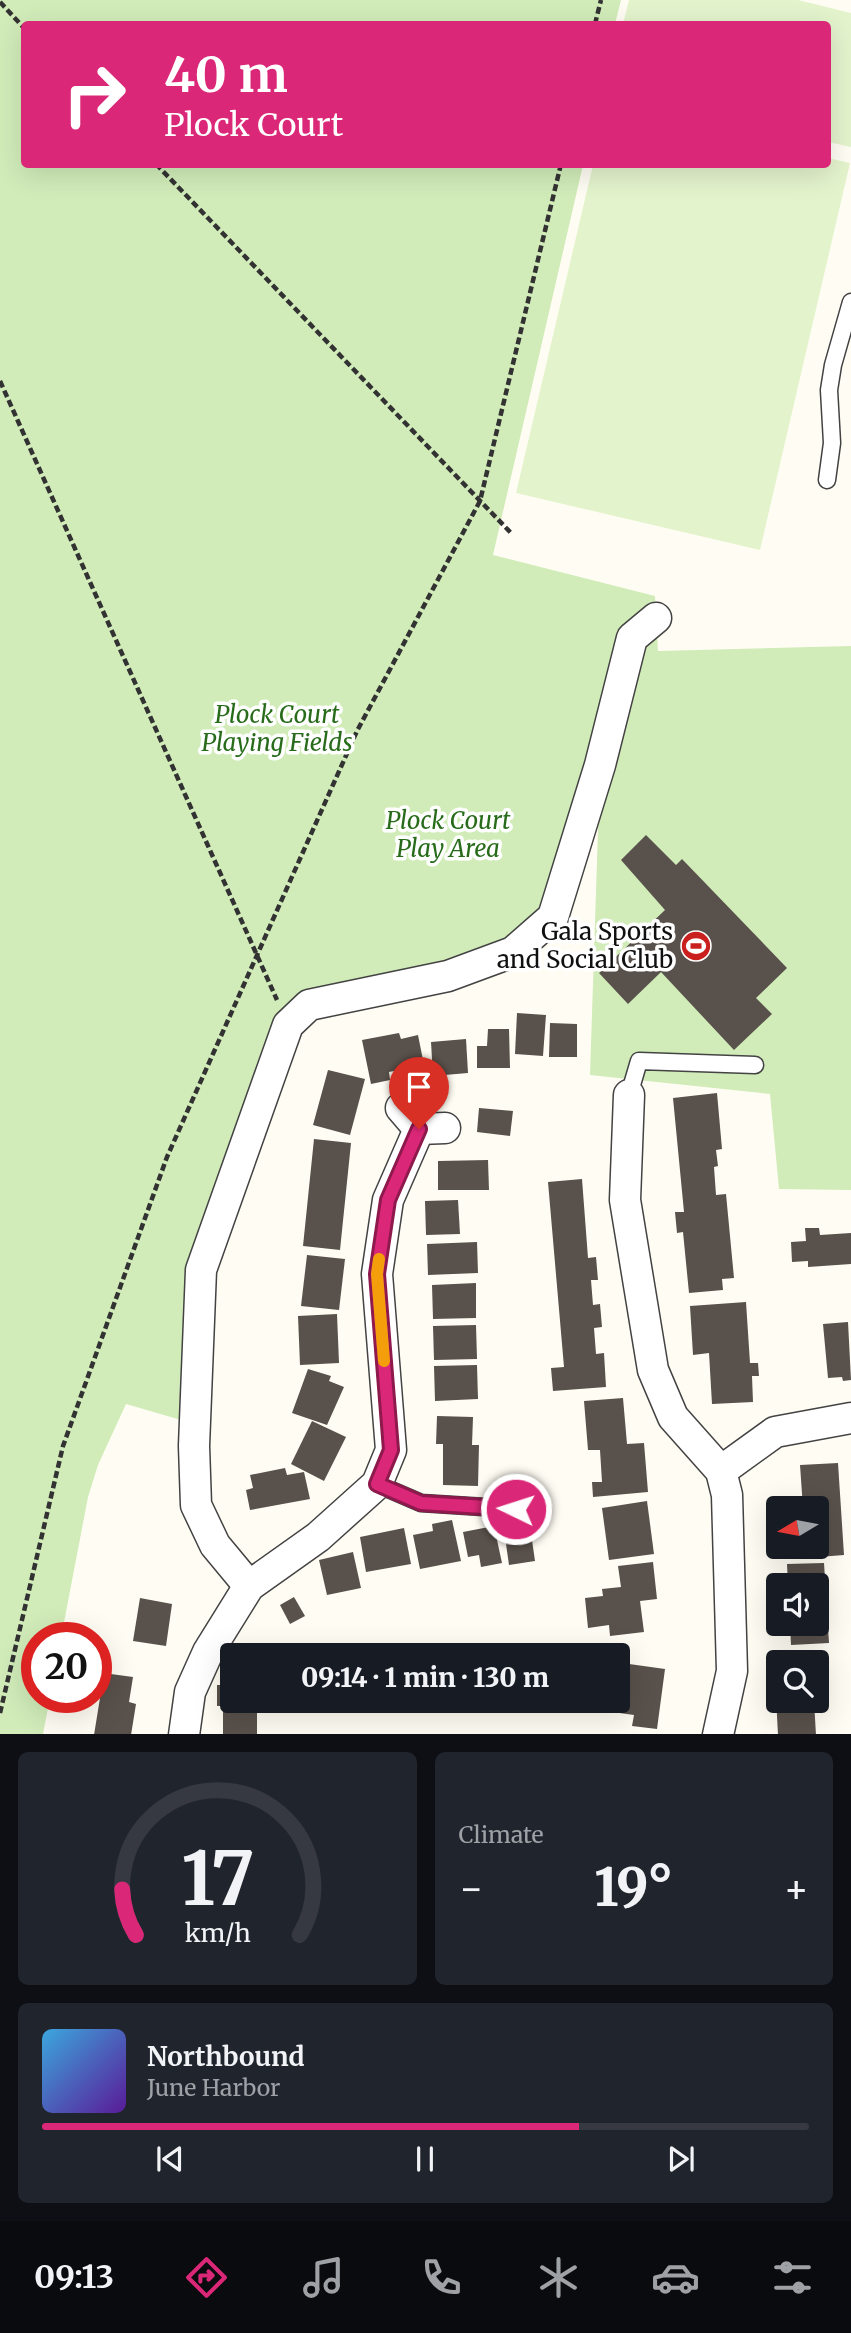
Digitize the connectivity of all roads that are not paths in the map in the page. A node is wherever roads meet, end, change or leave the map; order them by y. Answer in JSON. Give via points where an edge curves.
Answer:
{"nodes":[{"id":1,"x":851,"y":302,"type":"edge"},
{"id":2,"x":827,"y":480,"type":"dead end"},
{"id":3,"x":656,"y":618,"type":"dead end"},
{"id":4,"x":755,"y":1065,"type":"dead end"},
{"id":5,"x":629,"y":1095,"type":"joint"},
{"id":6,"x":422,"y":1121,"type":"dead end"},
{"id":7,"x":851,"y":1418,"type":"edge"},
{"id":8,"x":721,"y":1471,"type":"junction"},
{"id":9,"x":377,"y":1484,"type":"junction"},
{"id":10,"x":516,"y":1509,"type":"dead end"},
{"id":11,"x":249,"y":1586,"type":"junction"},
{"id":12,"x":184,"y":1734,"type":"edge"},
{"id":13,"x":718,"y":1734,"type":"edge"}],
"edges":[{"from":1,"to":2,"type":"lane","via":[[829,390],[832,443]]},
{"from":3,"to":11,"type":"street","via":[[632,638],[600,765],[553,917],[513,952],[448,976],[309,1005],[288,1025],[201,1270],[196,1504],[215,1545]]},
{"from":4,"to":5,"type":"lane","via":[[639,1061]]},
{"from":5,"to":8,"type":"street","via":[[613,1157],[625,1200],[653,1370],[673,1417]]},
{"from":6,"to":9,"type":"street","via":[[388,1200],[377,1274],[391,1450]]},
{"from":7,"to":8,"type":"street","via":[[775,1432]]},
{"from":8,"to":13,"type":"street","via":[[727,1495],[732,1671]]},
{"from":9,"to":10,"type":"lane","via":[[421,1503]]},
{"from":9,"to":11,"type":"street","via":[[318,1537]]},
{"from":11,"to":12,"type":"street","via":[[208,1652],[190,1692]]}]}
